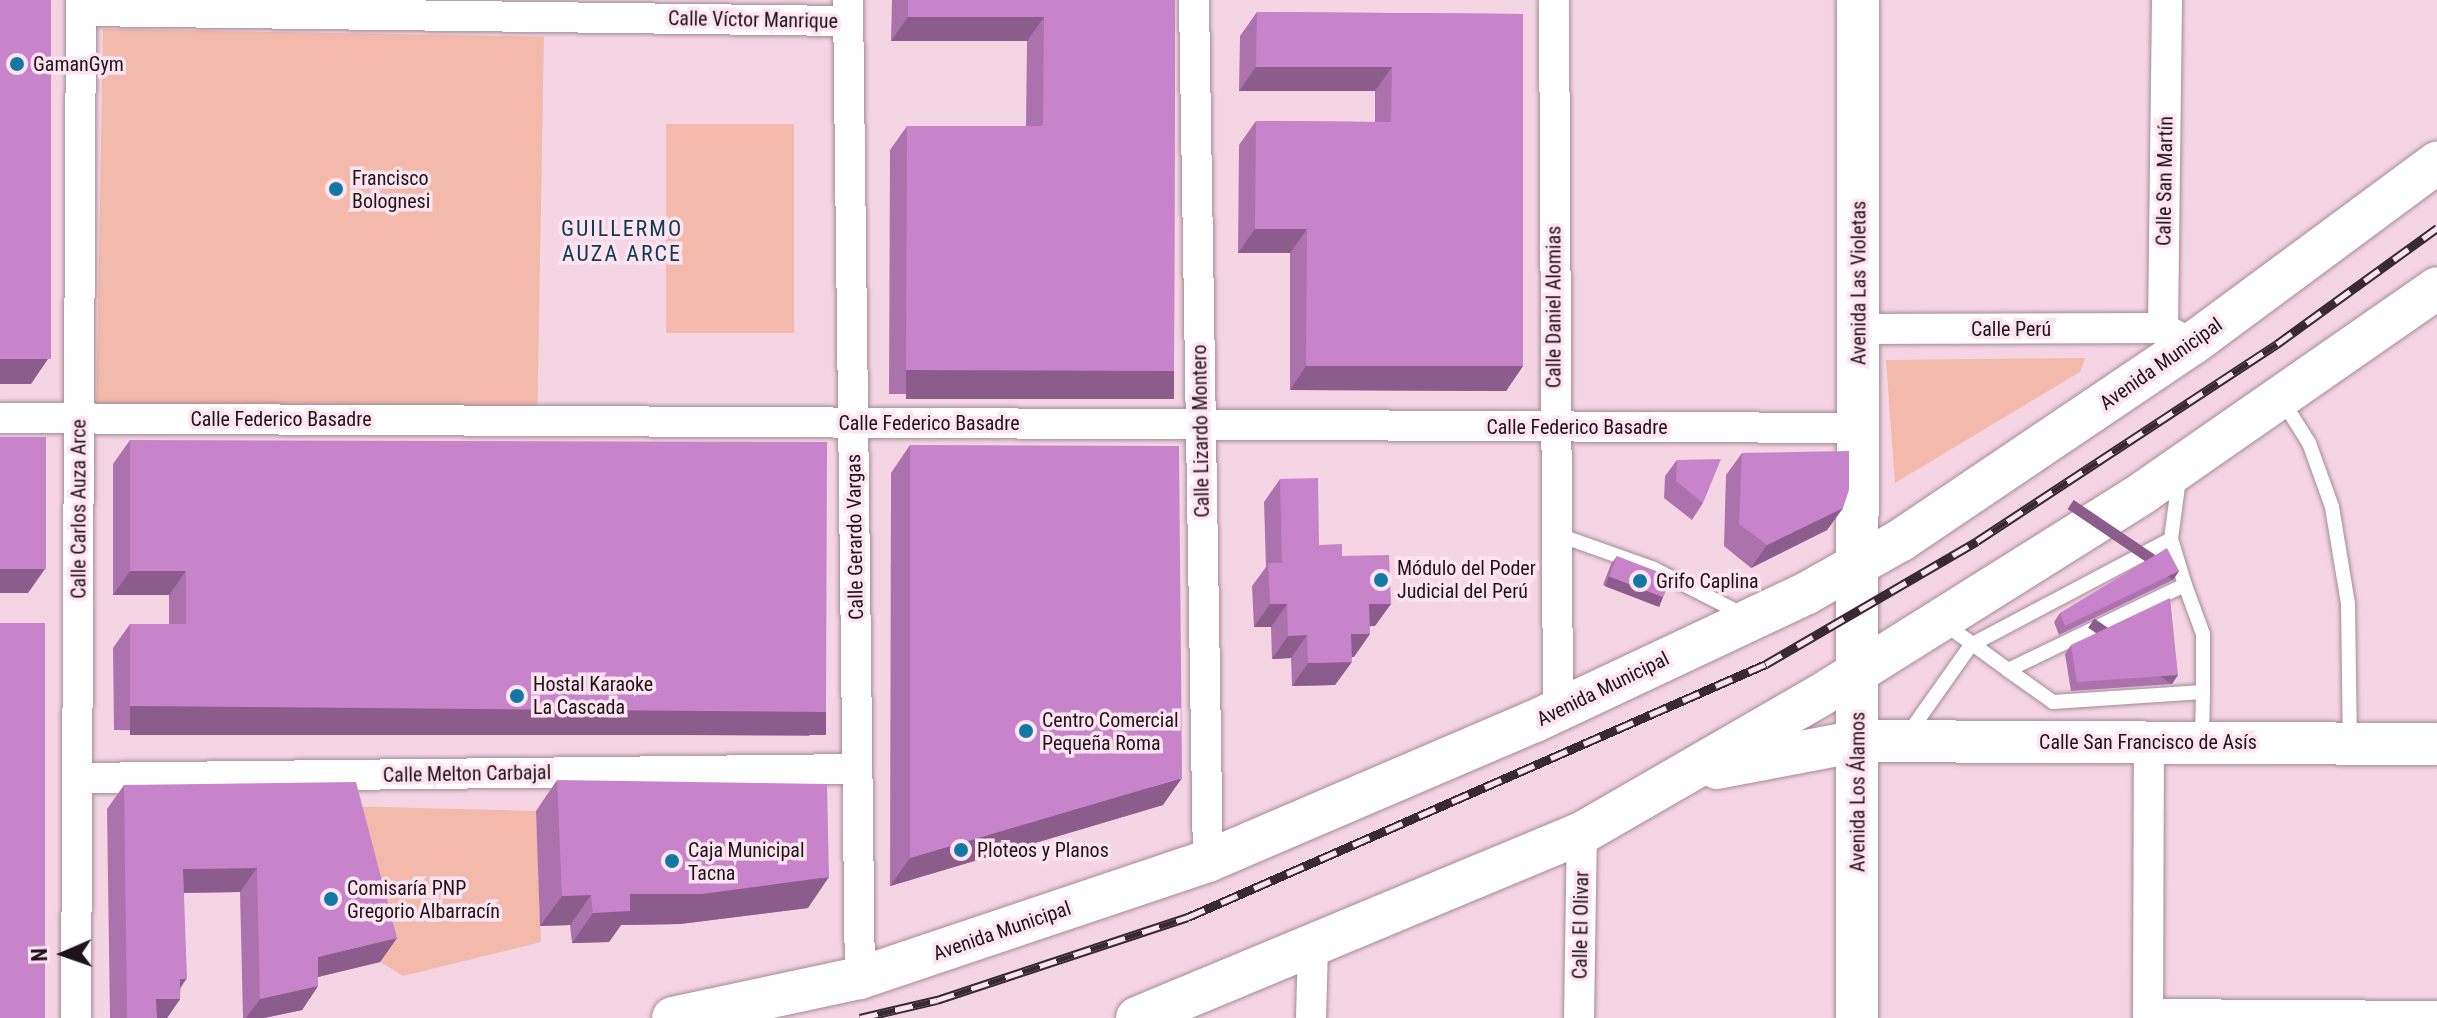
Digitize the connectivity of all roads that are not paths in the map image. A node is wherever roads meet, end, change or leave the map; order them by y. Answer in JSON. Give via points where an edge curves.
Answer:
{"nodes":[{"id":1,"x":1194,"y":0,"type":"edge"},
{"id":2,"x":1554,"y":0,"type":"edge"},
{"id":3,"x":1858,"y":0,"type":"edge"},
{"id":4,"x":2167,"y":0,"type":"edge"},
{"id":5,"x":81,"y":5,"type":"edge"},
{"id":6,"x":848,"y":10,"type":"edge"},
{"id":7,"x":2437,"y":163,"type":"edge"},
{"id":8,"x":2437,"y":288,"type":"edge"},
{"id":9,"x":1859,"y":329,"type":"junction"},
{"id":10,"x":2177,"y":336,"type":"junction"},
{"id":11,"x":2279,"y":396,"type":"junction"},
{"id":12,"x":0,"y":418,"type":"edge"},
{"id":13,"x":79,"y":418,"type":"junction"},
{"id":14,"x":854,"y":422,"type":"junction"},
{"id":15,"x":1201,"y":425,"type":"junction"},
{"id":16,"x":1554,"y":427,"type":"junction"},
{"id":17,"x":1859,"y":428,"type":"junction"},
{"id":18,"x":2182,"y":462,"type":"junction"},
{"id":19,"x":1555,"y":534,"type":"junction"},
{"id":20,"x":2171,"y":539,"type":"junction"},
{"id":21,"x":1859,"y":566,"type":"junction"},
{"id":22,"x":2185,"y":585,"type":"junction"},
{"id":23,"x":1750,"y":618,"type":"junction"},
{"id":24,"x":1938,"y":619,"type":"junction"},
{"id":25,"x":1971,"y":645,"type":"junction"},
{"id":26,"x":2008,"y":670,"type":"junction"},
{"id":27,"x":1858,"y":671,"type":"junction"},
{"id":28,"x":2203,"y":692,"type":"junction"},
{"id":29,"x":1558,"y":711,"type":"junction"},
{"id":30,"x":1858,"y":741,"type":"junction"},
{"id":31,"x":1902,"y":741,"type":"junction"},
{"id":32,"x":2149,"y":743,"type":"junction"},
{"id":33,"x":2202,"y":743,"type":"junction"},
{"id":34,"x":2350,"y":743,"type":"junction"},
{"id":35,"x":2437,"y":744,"type":"edge"},
{"id":36,"x":857,"y":769,"type":"junction"},
{"id":37,"x":1684,"y":774,"type":"junction"},
{"id":38,"x":77,"y":778,"type":"junction"},
{"id":39,"x":1582,"y":833,"type":"junction"},
{"id":40,"x":1208,"y":861,"type":"junction"},
{"id":41,"x":1313,"y":947,"type":"junction"},
{"id":42,"x":860,"y":978,"type":"junction"},
{"id":43,"x":2148,"y":1016,"type":"edge"},
{"id":44,"x":2430,"y":1017,"type":"edge"},
{"id":45,"x":76,"y":1018,"type":"edge"},
{"id":46,"x":673,"y":1018,"type":"edge"},
{"id":47,"x":1137,"y":1018,"type":"edge"},
{"id":48,"x":1311,"y":1018,"type":"edge"},
{"id":49,"x":1579,"y":1018,"type":"edge"},
{"id":50,"x":1857,"y":1018,"type":"edge"}],
"edges":[{"from":1,"to":15,"type":"street","name":"Calle Lizardo Montero"},
{"from":2,"to":16,"type":"street","name":"Calle Daniel Alomias"},
{"from":3,"to":9,"type":"main road","name":"Avenida Las Violetas"},
{"from":4,"to":10,"type":"street","name":"Calle San Martín"},
{"from":5,"to":6,"type":"street","name":"Calle Víctor Manrique"},
{"from":5,"to":13,"type":"street","name":"Calle Carlos Auza Arce"},
{"from":6,"to":14,"type":"street","name":"Calle Gerardo Vargas"},
{"from":7,"to":10,"type":"main road","name":"Avenida Municipal"},
{"from":8,"to":11,"type":"main road"},
{"from":9,"to":10,"type":"street","name":"Calle Perú"},
{"from":9,"to":17,"type":"main road","name":"Avenida Las Violetas"},
{"from":10,"to":21,"type":"main road","name":"Avenida Municipal"},
{"from":11,"to":18,"type":"main road"},
{"from":11,"to":34,"type":"lane","via":[[2309,443],[2332,507],[2348,604]]},
{"from":12,"to":13,"type":"street","name":"Calle Federico Basadre"},
{"from":13,"to":14,"type":"street","name":"Calle Federico Basadre"},
{"from":13,"to":38,"type":"street","name":"Calle Carlos Auza Arce"},
{"from":14,"to":15,"type":"street","name":"Calle Federico Basadre"},
{"from":14,"to":36,"type":"street","name":"Calle Gerardo Vargas"},
{"from":15,"to":16,"type":"street","name":"Calle Federico Basadre"},
{"from":15,"to":40,"type":"street","name":"Calle Lizardo Montero"},
{"from":16,"to":17,"type":"street","name":"Calle Federico Basadre"},
{"from":16,"to":19,"type":"street","name":"Calle Daniel Alomias"},
{"from":17,"to":21,"type":"main road","name":"Avenida Las Violetas"},
{"from":18,"to":20,"type":"lane"},
{"from":18,"to":24,"type":"main road","via":[[2144,492]]},
{"from":19,"to":23,"type":"lane","via":[[1652,568]]},
{"from":19,"to":29,"type":"street","name":"Calle Daniel Alomias"},
{"from":20,"to":22,"type":"lane"},
{"from":20,"to":25,"type":"lane"},
{"from":21,"to":23,"type":"main road","name":"Avenida Municipal"},
{"from":21,"to":27,"type":"main road","name":"Avenida Los Álamos"},
{"from":22,"to":26,"type":"lane"},
{"from":22,"to":28,"type":"lane","via":[[2203,634]]},
{"from":23,"to":29,"type":"main road","name":"Avenida Municipal"},
{"from":24,"to":25,"type":"lane"},
{"from":24,"to":27,"type":"main road"},
{"from":25,"to":26,"type":"lane"},
{"from":25,"to":31,"type":"lane"},
{"from":26,"to":28,"type":"lane","via":[[2053,702]]},
{"from":27,"to":30,"type":"main road","name":"Avenida Los Álamos"},
{"from":27,"to":37,"type":"main road"},
{"from":28,"to":33,"type":"lane"},
{"from":29,"to":40,"type":"main road","name":"Avenida Municipal"},
{"from":30,"to":31,"type":"main road","name":"Calle San Francisco de Asís"},
{"from":30,"to":37,"type":"main road","name":"Calle San Francisco de Asís"},
{"from":30,"to":50,"type":"main road","name":"Avenida Los Álamos"},
{"from":31,"to":32,"type":"main road","name":"Calle San Francisco de Asís"},
{"from":32,"to":33,"type":"main road","name":"Calle San Francisco de Asís"},
{"from":32,"to":43,"type":"street"},
{"from":33,"to":34,"type":"main road","name":"Calle San Francisco de Asís"},
{"from":34,"to":35,"type":"main road","name":"Calle San Francisco de Asís"},
{"from":36,"to":38,"type":"street","name":"Calle Melton Carbajal"},
{"from":36,"to":42,"type":"street","name":"Calle Gerardo Vargas"},
{"from":37,"to":39,"type":"main road"},
{"from":38,"to":45,"type":"street","name":"Calle Carlos Auza Arce"},
{"from":39,"to":41,"type":"main road"},
{"from":39,"to":49,"type":"street","name":"Calle El Olivar"},
{"from":40,"to":42,"type":"main road","name":"Avenida Municipal"},
{"from":41,"to":47,"type":"main road"},
{"from":41,"to":48,"type":"street"},
{"from":42,"to":46,"type":"main road","name":"Avenida Municipal"},
{"from":43,"to":44,"type":"street"}]}
